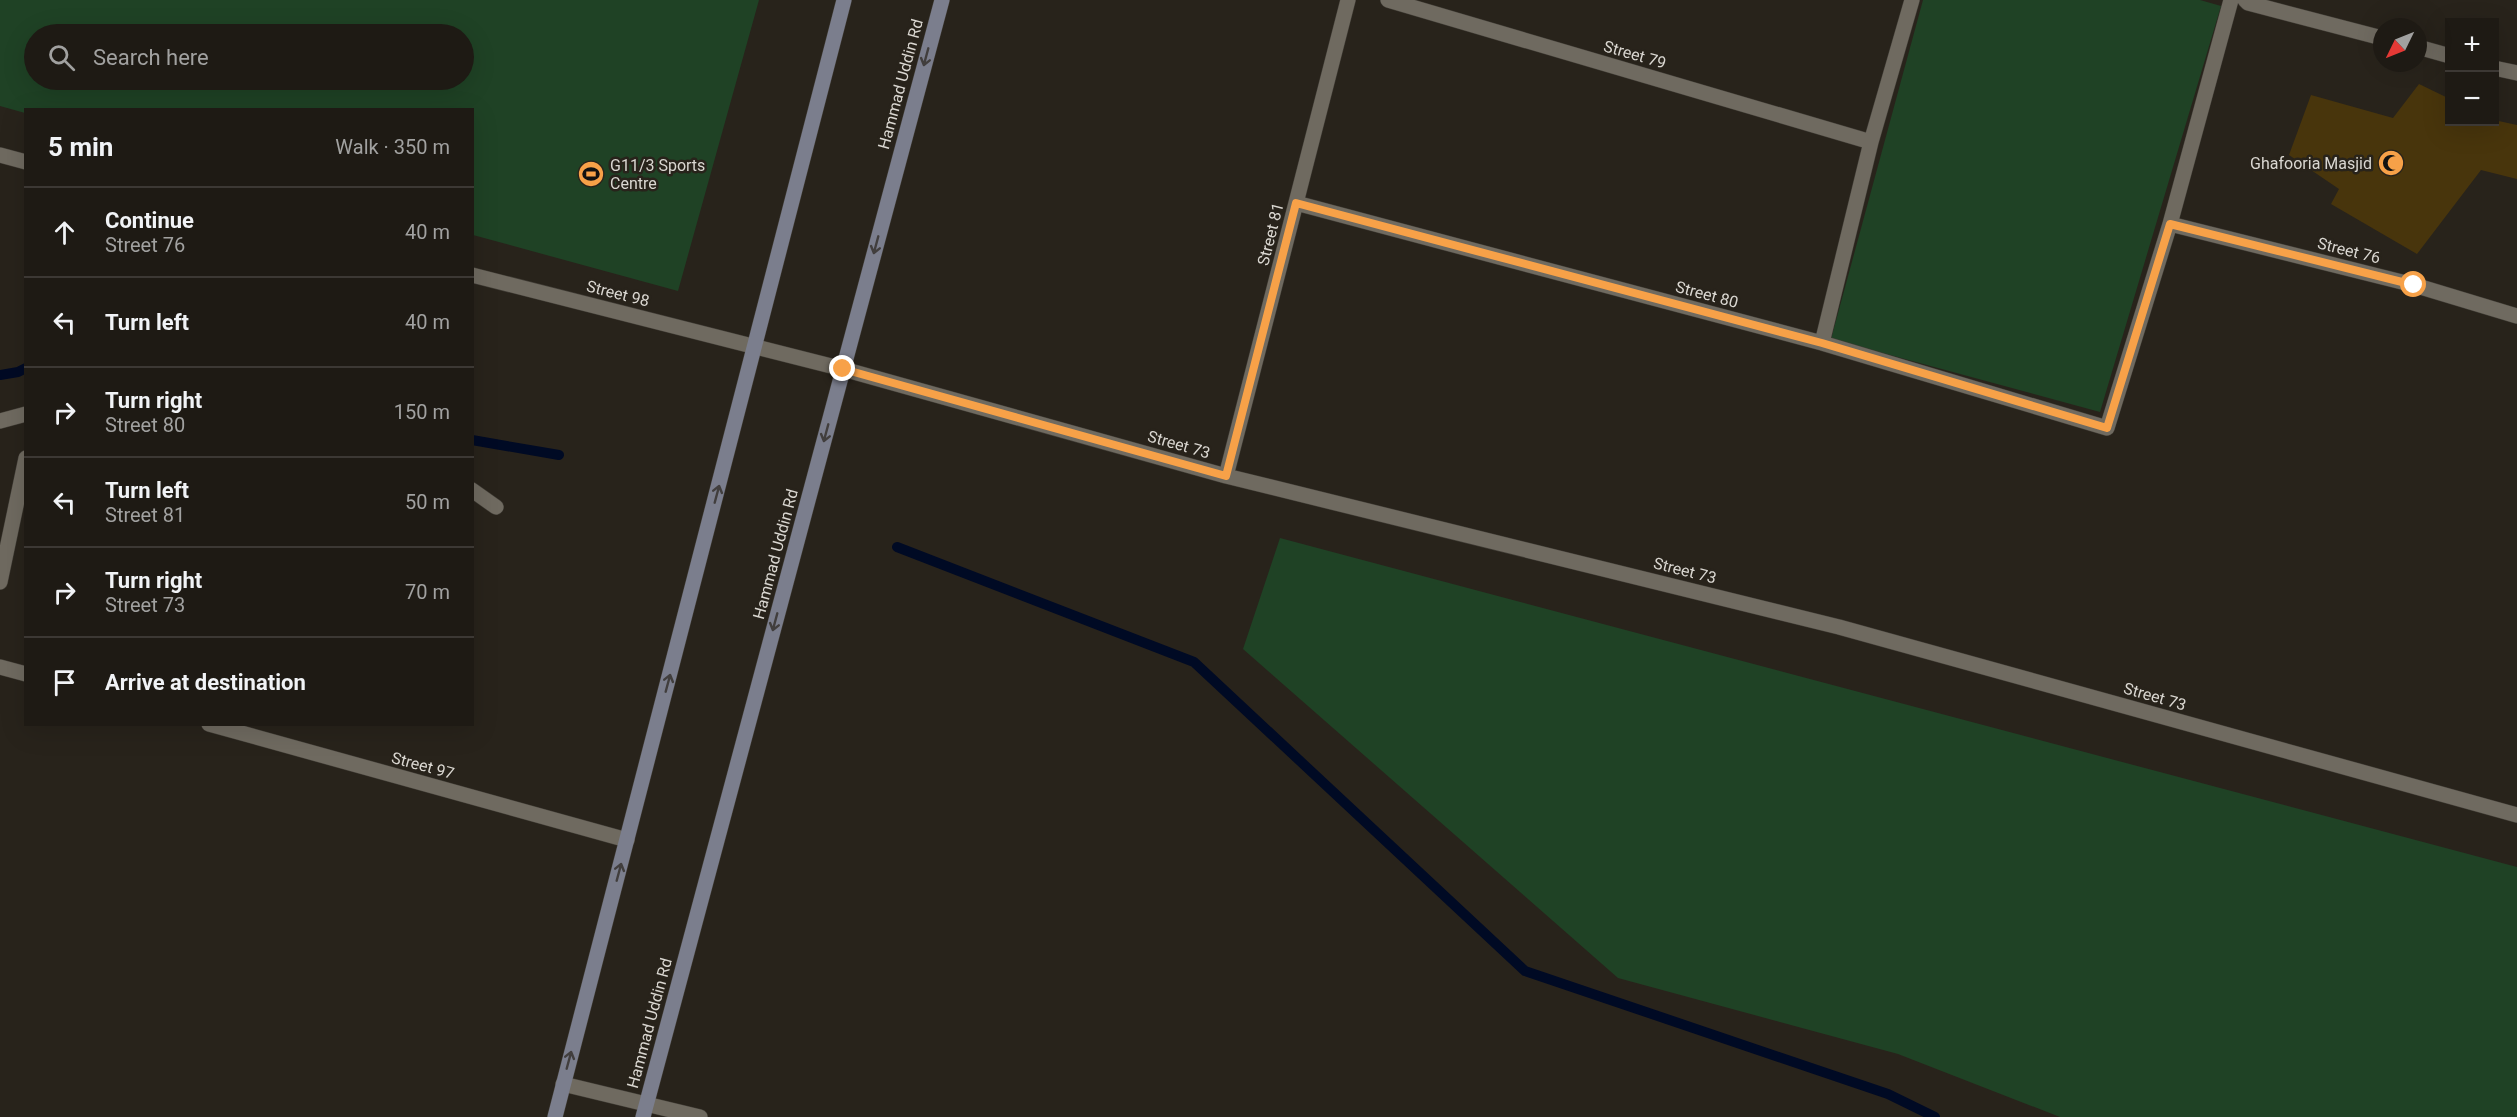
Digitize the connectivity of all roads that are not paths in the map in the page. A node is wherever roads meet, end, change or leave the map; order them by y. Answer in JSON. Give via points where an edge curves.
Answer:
{"nodes":[{"id":1,"x":844,"y":0,"type":"edge"},
{"id":2,"x":942,"y":0,"type":"edge"},
{"id":3,"x":1348,"y":0,"type":"edge"},
{"id":4,"x":1388,"y":0,"type":"edge"},
{"id":5,"x":1912,"y":0,"type":"edge"},
{"id":6,"x":2231,"y":0,"type":"edge"},
{"id":7,"x":2244,"y":0,"type":"edge"},
{"id":8,"x":2373,"y":36,"type":"edge"},
{"id":9,"x":2427,"y":50,"type":"edge"},
{"id":10,"x":2445,"y":55,"type":"edge"},
{"id":11,"x":2499,"y":69,"type":"edge"},
{"id":12,"x":2517,"y":74,"type":"edge"},
{"id":13,"x":1871,"y":142,"type":"junction"},
{"id":14,"x":0,"y":155,"type":"edge"},
{"id":15,"x":24,"y":161,"type":"edge"},
{"id":16,"x":1296,"y":203,"type":"junction"},
{"id":17,"x":2170,"y":224,"type":"junction"},
{"id":18,"x":474,"y":276,"type":"edge"},
{"id":19,"x":2517,"y":316,"type":"edge"},
{"id":20,"x":1822,"y":343,"type":"junction"},
{"id":21,"x":755,"y":346,"type":"junction"},
{"id":22,"x":843,"y":369,"type":"junction"},
{"id":23,"x":24,"y":415,"type":"edge"},
{"id":24,"x":0,"y":421,"type":"edge"},
{"id":25,"x":24,"y":468,"type":"edge"},
{"id":26,"x":1226,"y":476,"type":"junction"},
{"id":27,"x":474,"y":491,"type":"edge"},
{"id":28,"x":496,"y":507,"type":"dead end"},
{"id":29,"x":0,"y":582,"type":"edge"},
{"id":30,"x":0,"y":667,"type":"edge"},
{"id":31,"x":24,"y":673,"type":"edge"},
{"id":32,"x":216,"y":726,"type":"edge"},
{"id":33,"x":2517,"y":815,"type":"edge"},
{"id":34,"x":627,"y":840,"type":"junction"},
{"id":35,"x":563,"y":1084,"type":"junction"},
{"id":36,"x":645,"y":1110,"type":"edge"},
{"id":37,"x":555,"y":1117,"type":"edge"},
{"id":38,"x":700,"y":1117,"type":"edge"}],
"edges":[{"from":1,"to":21,"type":"street"},
{"from":2,"to":22,"type":"street","name":"Hammad Uddin Rd","one_way":true},
{"from":3,"to":16,"type":"street","name":"Street 81"},
{"from":4,"to":13,"type":"street","name":"Street 79"},
{"from":5,"to":13,"type":"street"},
{"from":6,"to":17,"type":"street"},
{"from":7,"to":8,"type":"street"},
{"from":9,"to":10,"type":"street"},
{"from":11,"to":12,"type":"street"},
{"from":13,"to":20,"type":"street"},
{"from":14,"to":15,"type":"street"},
{"from":16,"to":20,"type":"street","name":"Street 80"},
{"from":16,"to":26,"type":"street","name":"Street 81"},
{"from":17,"to":19,"type":"street","name":"Street 76","via":[[2414,285]]},
{"from":17,"to":20,"type":"street","name":"Street 80","via":[[2107,428]]},
{"from":18,"to":21,"type":"street","name":"Street 98"},
{"from":21,"to":22,"type":"street","name":"Street 98"},
{"from":34,"to":21,"type":"street","one_way":true},
{"from":22,"to":26,"type":"street","name":"Street 73"},
{"from":22,"to":36,"type":"street","name":"Hammad Uddin Rd","one_way":true},
{"from":23,"to":24,"type":"street"},
{"from":25,"to":29,"type":"street"},
{"from":26,"to":33,"type":"street","name":"Street 73","via":[[1839,627]]},
{"from":27,"to":28,"type":"street"},
{"from":30,"to":31,"type":"street"},
{"from":32,"to":34,"type":"street","name":"Street 97"},
{"from":35,"to":34,"type":"street","one_way":true},
{"from":35,"to":36,"type":"street"},
{"from":35,"to":37,"type":"street"},
{"from":36,"to":38,"type":"street"}]}
